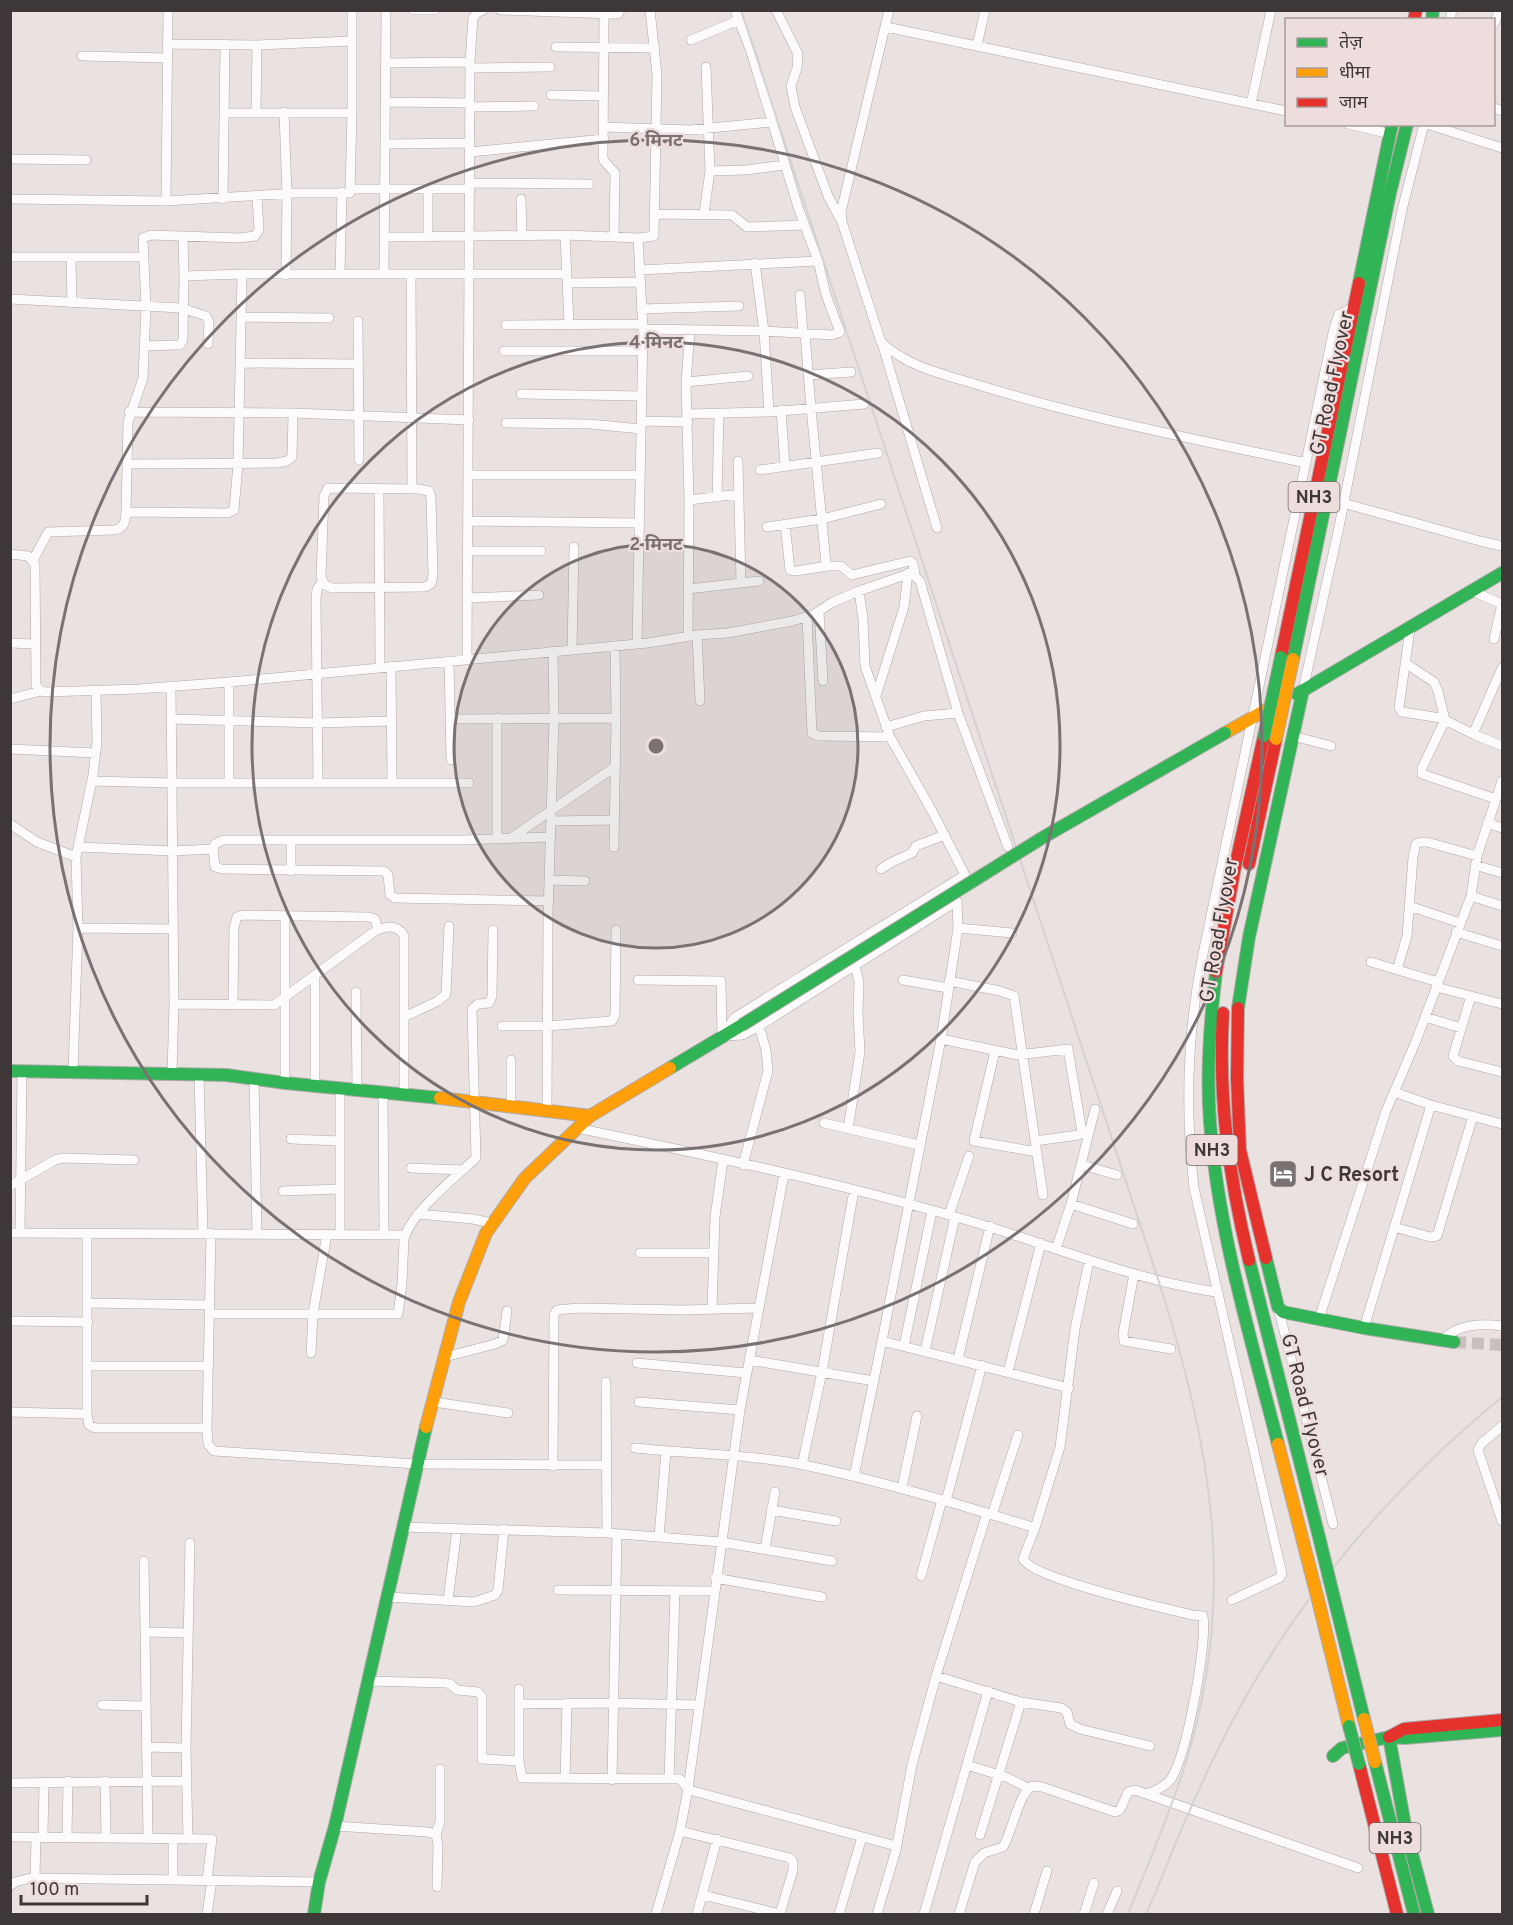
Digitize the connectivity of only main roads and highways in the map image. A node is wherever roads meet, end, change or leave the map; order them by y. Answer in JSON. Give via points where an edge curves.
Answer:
{"nodes":[{"id":1,"x":1406,"y":126,"type":"edge"},
{"id":2,"x":1392,"y":129,"type":"edge"},
{"id":3,"x":1360,"y":309,"type":"junction"},
{"id":4,"x":1383,"y":312,"type":"road end"},
{"id":5,"x":1503,"y":573,"type":"edge"},
{"id":6,"x":1303,"y":690,"type":"junction"},
{"id":7,"x":1270,"y":738,"type":"junction"},
{"id":8,"x":16,"y":1071,"type":"edge"},
{"id":9,"x":590,"y":1116,"type":"junction"},
{"id":10,"x":1448,"y":1341,"type":"tunnel mouth"},
{"id":11,"x":1503,"y":1720,"type":"edge"},
{"id":12,"x":1503,"y":1730,"type":"edge"},
{"id":13,"x":1389,"y":1737,"type":"junction"},
{"id":14,"x":1333,"y":1756,"type":"dead end"},
{"id":15,"x":314,"y":1914,"type":"edge"},
{"id":16,"x":1397,"y":1914,"type":"edge"},
{"id":17,"x":1414,"y":1914,"type":"edge"},
{"id":18,"x":1428,"y":1914,"type":"edge"}],
"edges":[{"from":1,"to":3,"type":"main road","name":"GT Road Flyover","number":"NH3"},
{"from":2,"to":3,"type":"main road","name":"GT Road Flyover","number":"NH3"},
{"from":3,"to":4,"type":"main road"},
{"from":3,"to":7,"type":"main road","name":"GT Road Flyover","number":"NH3","bridge":true},
{"from":5,"to":6,"type":"main road"},
{"from":6,"to":9,"type":"main road","bridge":true,"via":[[1042,838]]},
{"from":6,"to":10,"type":"main road","via":[[1249,937],[1237,1014],[1240,1150],[1278,1307],[1290,1314]]},
{"from":7,"to":16,"type":"main road","name":"GT Road Flyover","number":"NH3","bridge":true,"via":[[1220,946],[1210,1026],[1211,1149],[1236,1281]]},
{"from":7,"to":17,"type":"main road","name":"GT Road Flyover","number":"NH3","bridge":true,"via":[[1230,950],[1222,1028],[1221,1090],[1226,1147],[1236,1208]]},
{"from":8,"to":9,"type":"main road","via":[[254,1078]]},
{"from":9,"to":15,"type":"main road","via":[[525,1178],[492,1223],[459,1302],[416,1464]]},
{"from":11,"to":13,"type":"main road","via":[[1404,1729]]},
{"from":12,"to":13,"type":"main road"},
{"from":13,"to":14,"type":"main road","via":[[1342,1748]]},
{"from":13,"to":18,"type":"main road","via":[[1406,1831]]}]}
